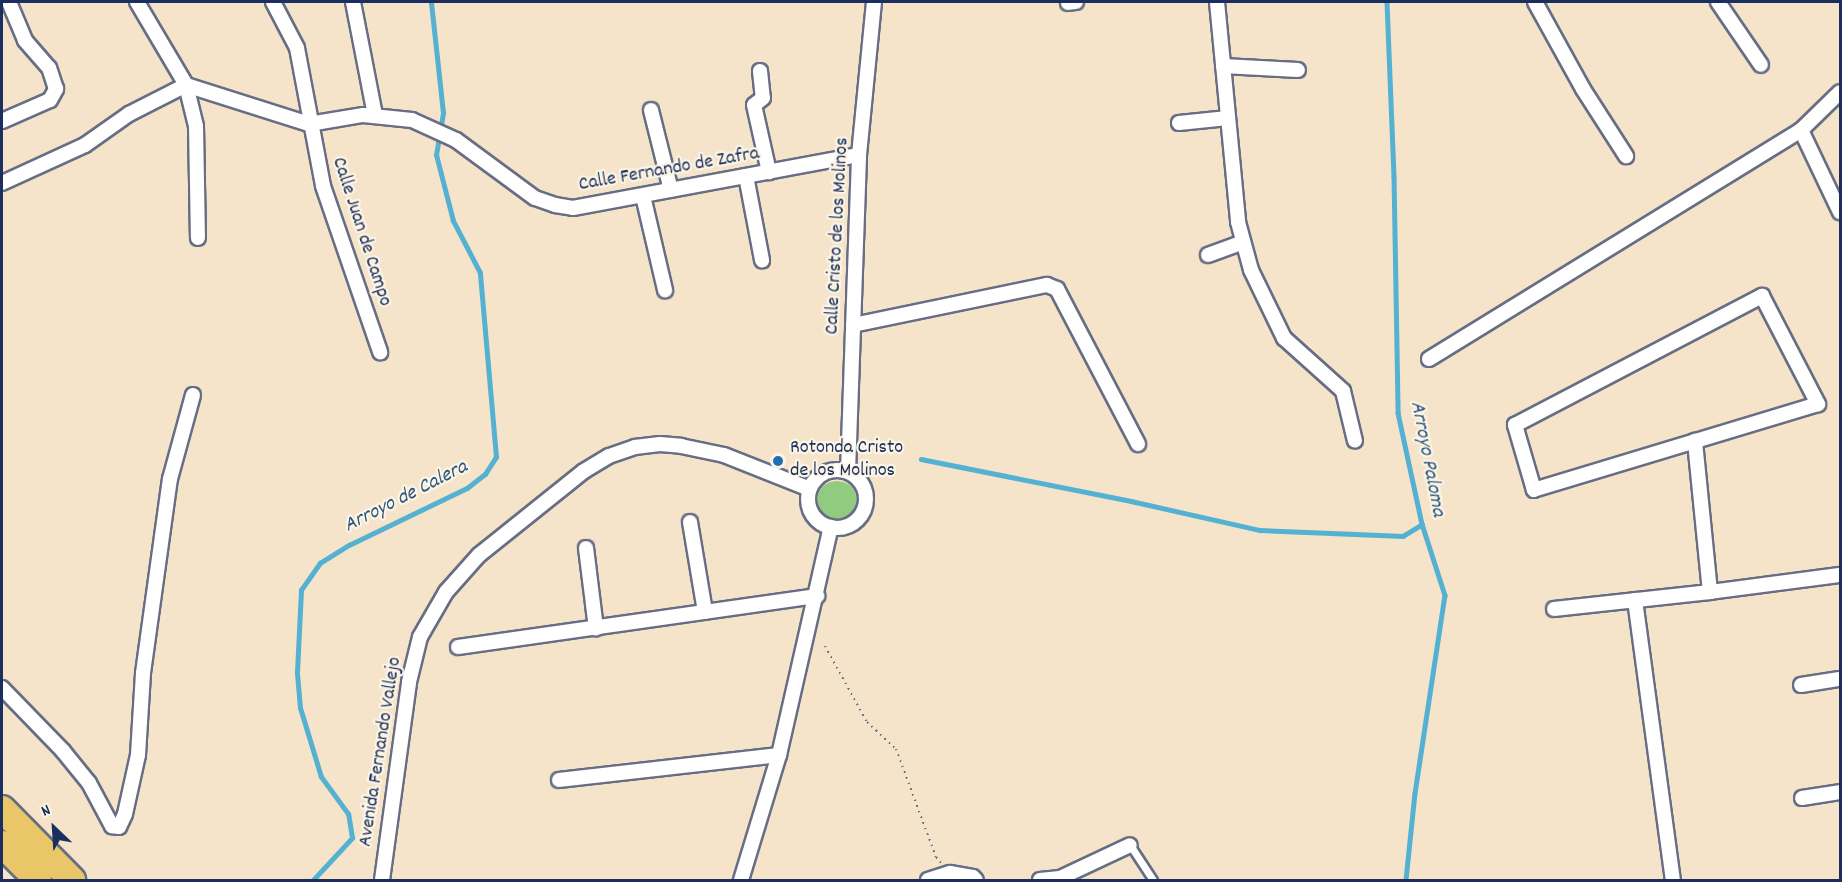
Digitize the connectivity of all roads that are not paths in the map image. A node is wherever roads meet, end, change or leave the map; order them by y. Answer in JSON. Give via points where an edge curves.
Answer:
{"nodes":[{"id":1,"x":9,"y":2,"type":"edge"},
{"id":2,"x":137,"y":2,"type":"edge"},
{"id":3,"x":273,"y":2,"type":"edge"},
{"id":4,"x":353,"y":2,"type":"edge"},
{"id":5,"x":874,"y":2,"type":"edge"},
{"id":6,"x":1216,"y":2,"type":"edge"},
{"id":7,"x":1535,"y":2,"type":"edge"},
{"id":8,"x":1718,"y":2,"type":"edge"},
{"id":9,"x":1761,"y":65,"type":"dead end"},
{"id":10,"x":1223,"y":66,"type":"junction"},
{"id":11,"x":1298,"y":70,"type":"dead end"},
{"id":12,"x":760,"y":71,"type":"dead end"},
{"id":13,"x":186,"y":85,"type":"junction"},
{"id":14,"x":1840,"y":92,"type":"edge"},
{"id":15,"x":651,"y":110,"type":"dead end"},
{"id":16,"x":375,"y":115,"type":"junction"},
{"id":17,"x":1228,"y":118,"type":"junction"},
{"id":18,"x":2,"y":121,"type":"edge"},
{"id":19,"x":1179,"y":123,"type":"dead end"},
{"id":20,"x":309,"y":124,"type":"junction"},
{"id":21,"x":1801,"y":130,"type":"junction"},
{"id":22,"x":860,"y":155,"type":"junction"},
{"id":23,"x":1626,"y":156,"type":"dead end"},
{"id":24,"x":769,"y":172,"type":"junction"},
{"id":25,"x":746,"y":176,"type":"junction"},
{"id":26,"x":2,"y":183,"type":"edge"},
{"id":27,"x":671,"y":190,"type":"junction"},
{"id":28,"x":643,"y":196,"type":"junction"},
{"id":29,"x":1840,"y":212,"type":"edge"},
{"id":30,"x":198,"y":238,"type":"dead end"},
{"id":31,"x":1243,"y":242,"type":"junction"},
{"id":32,"x":1208,"y":255,"type":"dead end"},
{"id":33,"x":762,"y":260,"type":"dead end"},
{"id":34,"x":665,"y":290,"type":"dead end"},
{"id":35,"x":853,"y":325,"type":"junction"},
{"id":36,"x":380,"y":352,"type":"dead end"},
{"id":37,"x":1429,"y":359,"type":"dead end"},
{"id":38,"x":193,"y":395,"type":"dead end"},
{"id":39,"x":1355,"y":441,"type":"dead end"},
{"id":40,"x":1695,"y":441,"type":"junction"},
{"id":41,"x":1138,"y":444,"type":"dead end"},
{"id":42,"x":848,"y":472,"type":"junction"},
{"id":43,"x":810,"y":489,"type":"junction"},
{"id":44,"x":690,"y":522,"type":"dead end"},
{"id":45,"x":831,"y":528,"type":"junction"},
{"id":46,"x":586,"y":548,"type":"dead end"},
{"id":47,"x":1840,"y":575,"type":"edge"},
{"id":48,"x":1710,"y":592,"type":"junction"},
{"id":49,"x":817,"y":596,"type":"junction"},
{"id":50,"x":1635,"y":600,"type":"junction"},
{"id":51,"x":1554,"y":609,"type":"dead end"},
{"id":52,"x":705,"y":612,"type":"junction"},
{"id":53,"x":596,"y":628,"type":"junction"},
{"id":54,"x":458,"y":648,"type":"dead end"},
{"id":55,"x":1840,"y":679,"type":"edge"},
{"id":56,"x":1802,"y":685,"type":"dead end"},
{"id":57,"x":2,"y":688,"type":"edge"},
{"id":58,"x":779,"y":755,"type":"junction"},
{"id":59,"x":559,"y":780,"type":"dead end"},
{"id":60,"x":1840,"y":792,"type":"edge"},
{"id":61,"x":1802,"y":798,"type":"dead end"},
{"id":62,"x":2,"y":809,"type":"edge"},
{"id":63,"x":2,"y":844,"type":"edge"},
{"id":64,"x":1130,"y":845,"type":"joint"},
{"id":65,"x":38,"y":880,"type":"edge"},
{"id":66,"x":72,"y":880,"type":"edge"},
{"id":67,"x":382,"y":880,"type":"edge"},
{"id":68,"x":741,"y":880,"type":"edge"},
{"id":69,"x":928,"y":880,"type":"edge"},
{"id":70,"x":976,"y":880,"type":"edge"},
{"id":71,"x":1040,"y":880,"type":"edge"},
{"id":72,"x":1153,"y":880,"type":"edge"},
{"id":73,"x":1673,"y":880,"type":"edge"}],
"edges":[{"from":1,"to":18,"type":"street","via":[[25,40],[49,68],[56,89],[50,100]]},
{"from":2,"to":13,"type":"street"},
{"from":3,"to":20,"type":"street","name":"Calle Juan de Campo","via":[[297,48]]},
{"from":4,"to":16,"type":"street"},
{"from":5,"to":22,"type":"street","name":"Calle Cristo de los Molinos"},
{"from":6,"to":10,"type":"street"},
{"from":7,"to":23,"type":"street"},
{"from":8,"to":9,"type":"street"},
{"from":10,"to":11,"type":"street"},
{"from":10,"to":17,"type":"street"},
{"from":12,"to":24,"type":"street","via":[[763,98],[754,105]]},
{"from":13,"to":20,"type":"street","name":"Calle Fernando de Zafra"},
{"from":13,"to":26,"type":"street","via":[[129,114],[85,145]]},
{"from":13,"to":30,"type":"street","via":[[196,126]]},
{"from":14,"to":21,"type":"street"},
{"from":15,"to":27,"type":"street"},
{"from":16,"to":20,"type":"street","name":"Calle Fernando de Zafra"},
{"from":16,"to":28,"type":"street","name":"Calle Fernando de Zafra","via":[[427,125],[456,140],[536,198],[555,205],[573,208]]},
{"from":17,"to":19,"type":"street"},
{"from":17,"to":31,"type":"street"},
{"from":20,"to":36,"type":"street","name":"Calle Juan de Campo","via":[[323,186]]},
{"from":21,"to":29,"type":"street"},
{"from":21,"to":37,"type":"street"},
{"from":22,"to":24,"type":"street","name":"Calle Fernando de Zafra"},
{"from":22,"to":35,"type":"street","name":"Calle Cristo de los Molinos"},
{"from":24,"to":25,"type":"street","name":"Calle Fernando de Zafra"},
{"from":25,"to":27,"type":"street","name":"Calle Fernando de Zafra"},
{"from":25,"to":33,"type":"street"},
{"from":27,"to":28,"type":"street","name":"Calle Fernando de Zafra"},
{"from":28,"to":34,"type":"street"},
{"from":31,"to":32,"type":"street"},
{"from":31,"to":39,"type":"street","via":[[1251,270],[1284,338],[1343,391]]},
{"from":35,"to":41,"type":"street","via":[[1047,285],[1057,289]]},
{"from":35,"to":42,"type":"street","name":"Calle Cristo de los Molinos"},
{"from":38,"to":57,"type":"street","via":[[171,479],[143,673],[138,754],[119,827],[111,826],[89,783],[69,759]]},
{"from":40,"to":40,"type":"street","via":[[1818,404],[1762,296],[1515,425],[1534,490]]},
{"from":40,"to":48,"type":"street"},
{"from":42,"to":43,"type":"street","via":[[838,470],[821,475]]},
{"from":42,"to":45,"type":"street","via":[[862,484],[866,503],[850,525]]},
{"from":43,"to":45,"type":"street","via":[[809,509]]},
{"from":43,"to":67,"type":"street","name":"Avenida Fernando Vallejo","via":[[724,455],[660,444],[635,447],[584,471],[479,555],[446,592],[420,637],[409,682]]},
{"from":44,"to":52,"type":"street"},
{"from":45,"to":49,"type":"street"},
{"from":46,"to":53,"type":"street"},
{"from":47,"to":48,"type":"street"},
{"from":48,"to":50,"type":"street"},
{"from":49,"to":52,"type":"street"},
{"from":49,"to":58,"type":"street"},
{"from":50,"to":51,"type":"street"},
{"from":50,"to":73,"type":"street"},
{"from":52,"to":53,"type":"street"},
{"from":53,"to":54,"type":"street"},
{"from":55,"to":56,"type":"street"},
{"from":58,"to":59,"type":"street"},
{"from":58,"to":68,"type":"street"},
{"from":60,"to":61,"type":"street"},
{"from":62,"to":66,"type":"highway"},
{"from":63,"to":65,"type":"highway"},
{"from":64,"to":71,"type":"street","via":[[1060,878]]},
{"from":64,"to":72,"type":"lane"},
{"from":69,"to":70,"type":"street","via":[[950,873],[973,876]]}]}
